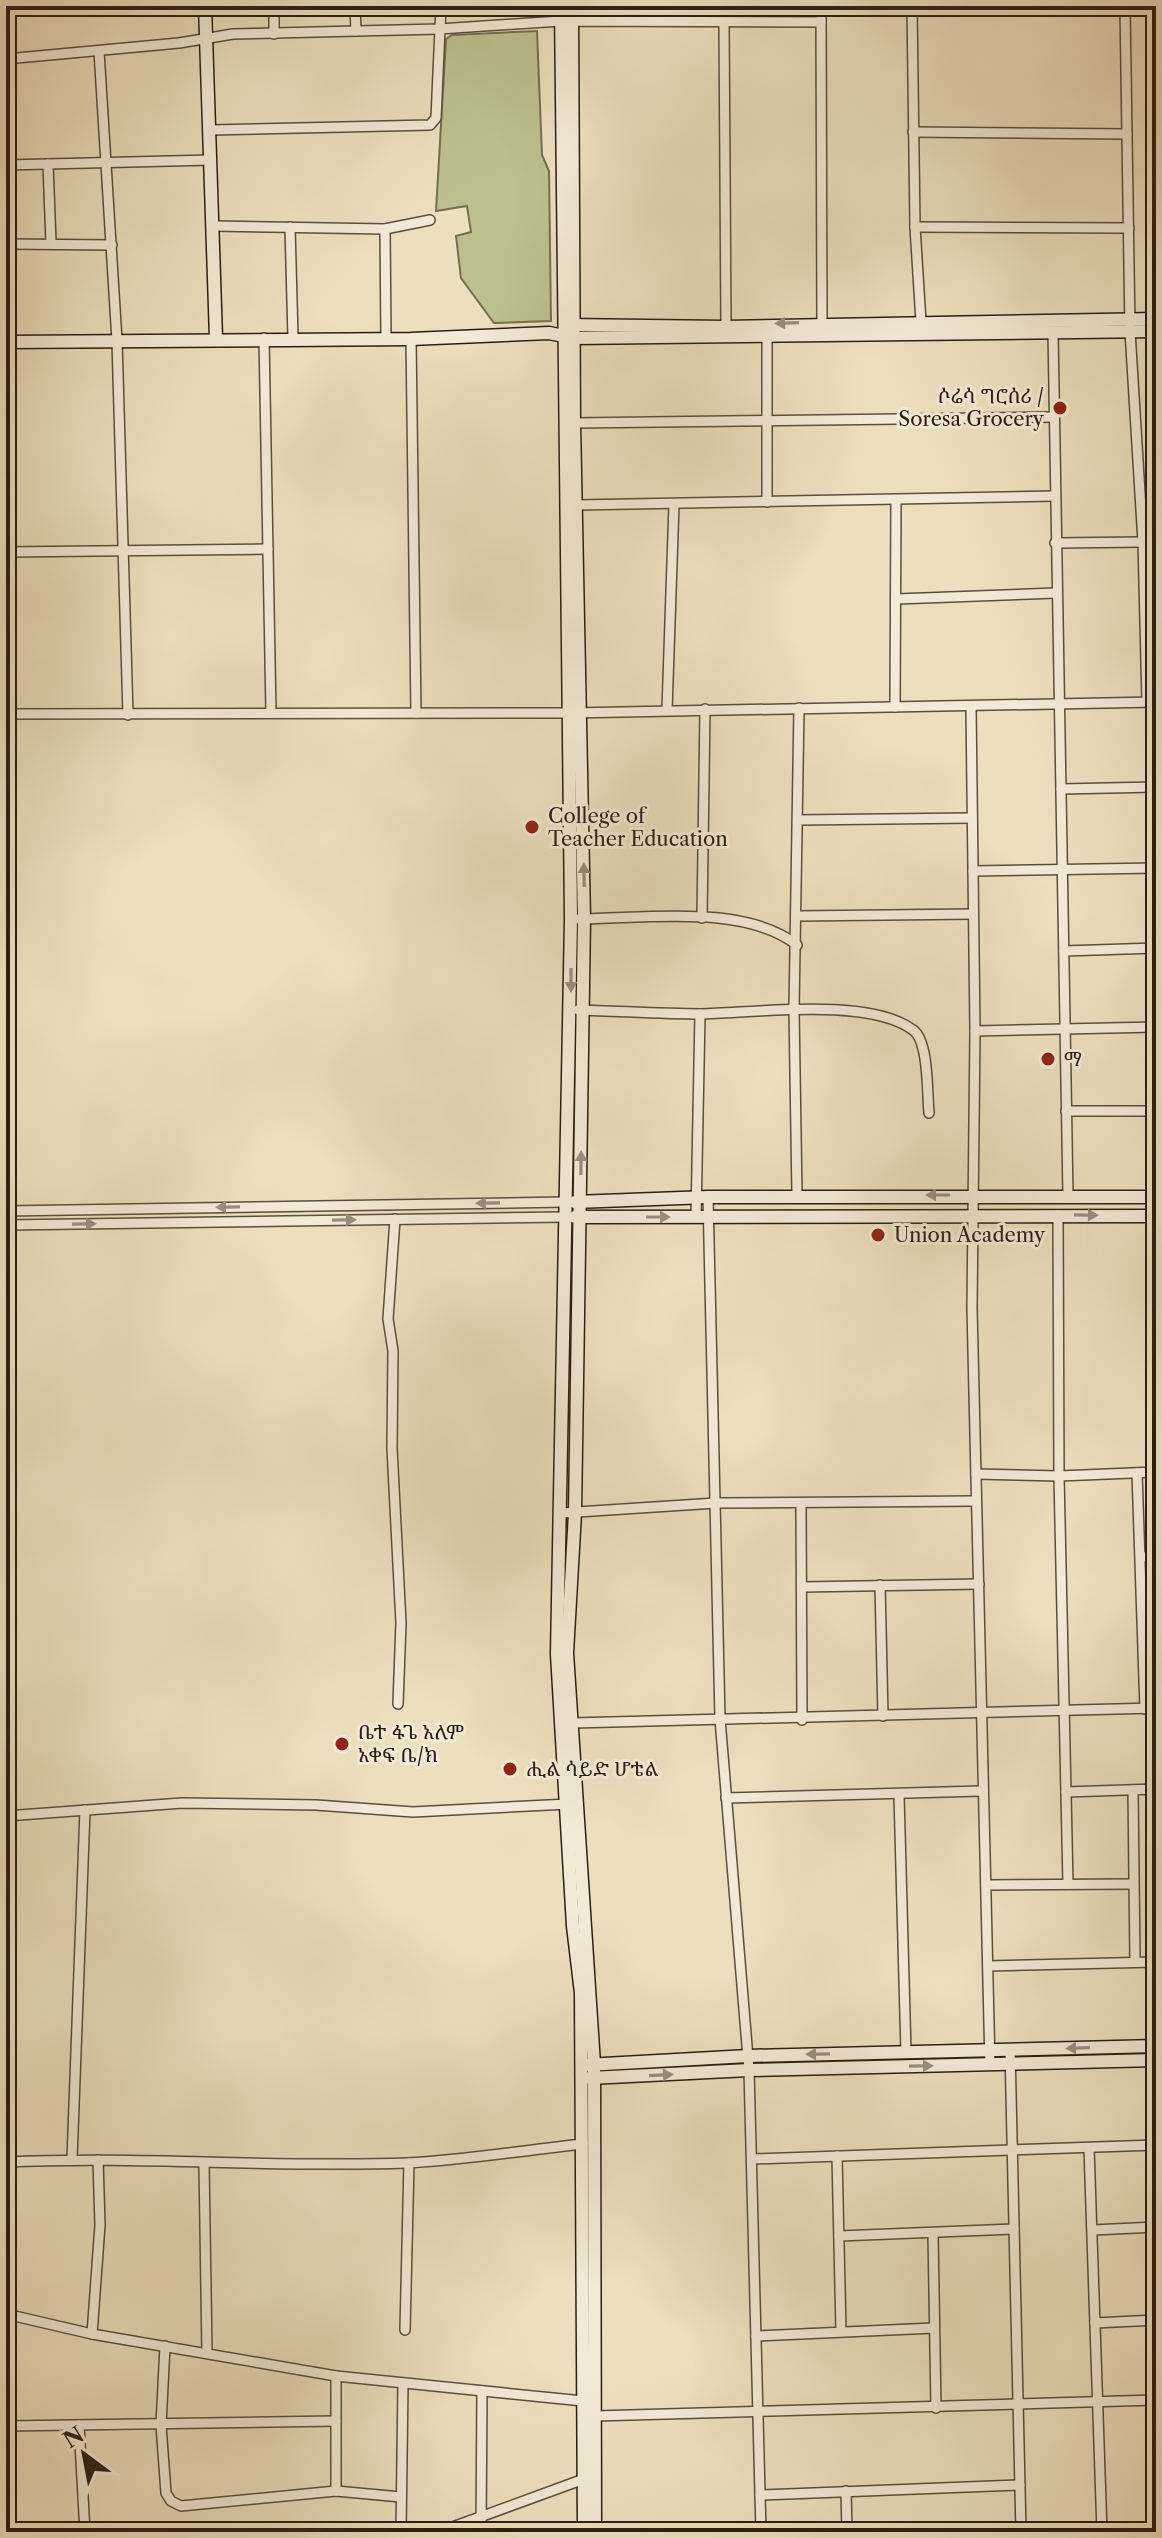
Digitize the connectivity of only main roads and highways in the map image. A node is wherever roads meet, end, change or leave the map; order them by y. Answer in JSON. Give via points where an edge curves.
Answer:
{"nodes":[{"id":1,"x":205,"y":6,"type":"edge"},
{"id":2,"x":561,"y":6,"type":"edge"},
{"id":3,"x":572,"y":6,"type":"edge"},
{"id":4,"x":567,"y":22,"type":"junction"},
{"id":5,"x":1156,"y":319,"type":"edge"},
{"id":6,"x":1131,"y":325,"type":"junction"},
{"id":7,"x":822,"y":329,"type":"junction"},
{"id":8,"x":1156,"y":331,"type":"edge"},
{"id":9,"x":568,"y":332,"type":"junction"},
{"id":10,"x":216,"y":338,"type":"junction"},
{"id":11,"x":6,"y":342,"type":"edge"},
{"id":12,"x":575,"y":712,"type":"junction"},
{"id":13,"x":577,"y":1010,"type":"junction"},
{"id":14,"x":1154,"y":1197,"type":"edge"},
{"id":15,"x":566,"y":1202,"type":"junction"},
{"id":16,"x":580,"y":1202,"type":"junction"},
{"id":17,"x":1156,"y":1215,"type":"edge"},
{"id":18,"x":573,"y":1217,"type":"junction"},
{"id":19,"x":568,"y":1513,"type":"junction"},
{"id":20,"x":1156,"y":2046,"type":"edge"},
{"id":21,"x":1010,"y":2057,"type":"junction"},
{"id":22,"x":990,"y":2058,"type":"junction"},
{"id":23,"x":1156,"y":2060,"type":"edge"},
{"id":24,"x":589,"y":2072,"type":"junction"},
{"id":25,"x":584,"y":2532,"type":"edge"},
{"id":26,"x":595,"y":2532,"type":"edge"}],
"edges":[{"from":1,"to":10,"type":"main road"},
{"from":2,"to":4,"type":"main road"},
{"from":3,"to":4,"type":"main road"},
{"from":4,"to":9,"type":"main road"},
{"from":5,"to":6,"type":"main road"},
{"from":6,"to":7,"type":"main road","via":[[1053,331]]},
{"from":6,"to":7,"type":"main road","via":[[921,322]]},
{"from":6,"to":8,"type":"main road"},
{"from":7,"to":9,"type":"main road","one_way":true},
{"from":7,"to":9,"type":"main road","via":[[767,336]]},
{"from":9,"to":10,"type":"main road","via":[[411,339]]},
{"from":9,"to":12,"type":"main road"},
{"from":9,"to":12,"type":"main road","via":[[577,505]]},
{"from":10,"to":11,"type":"main road"},
{"from":12,"to":13,"type":"main road"},
{"from":13,"to":15,"type":"main road"},
{"from":16,"to":13,"type":"main road","one_way":true},
{"from":14,"to":16,"type":"main road","one_way":true,"via":[[797,1196]]},
{"from":15,"to":16,"type":"main road"},
{"from":15,"to":18,"type":"main road"},
{"from":16,"to":18,"type":"main road"},
{"from":18,"to":17,"type":"main road","one_way":true},
{"from":18,"to":19,"type":"main road"},
{"from":19,"to":24,"type":"main road","via":[[567,1653]]},
{"from":19,"to":24,"type":"main road","via":[[557,1654]]},
{"from":20,"to":21,"type":"main road","one_way":true},
{"from":21,"to":22,"type":"main road"},
{"from":21,"to":23,"type":"main road"},
{"from":24,"to":22,"type":"main road","one_way":true},
{"from":22,"to":24,"type":"main road","one_way":true,"via":[[906,2053],[748,2056]]},
{"from":24,"to":25,"type":"main road","via":[[583,2144]]},
{"from":24,"to":26,"type":"main road"}]}
